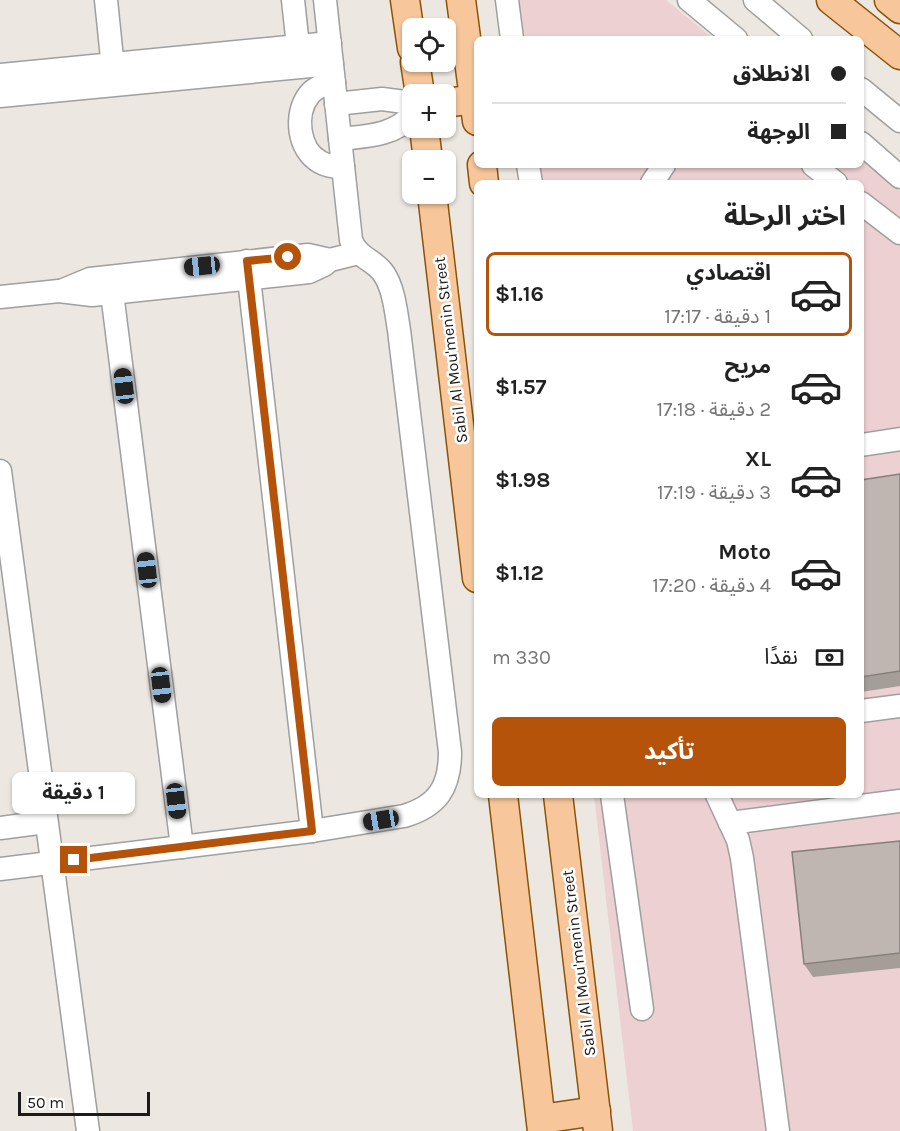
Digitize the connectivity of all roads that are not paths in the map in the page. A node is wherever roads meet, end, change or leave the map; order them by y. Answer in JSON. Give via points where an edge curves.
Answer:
{"nodes":[{"id":1,"x":106,"y":0,"type":"edge"},
{"id":2,"x":293,"y":0,"type":"edge"},
{"id":3,"x":325,"y":0,"type":"edge"},
{"id":4,"x":405,"y":0,"type":"edge"},
{"id":5,"x":461,"y":0,"type":"edge"},
{"id":6,"x":507,"y":0,"type":"edge"},
{"id":7,"x":689,"y":0,"type":"edge"},
{"id":8,"x":755,"y":0,"type":"edge"},
{"id":9,"x":831,"y":0,"type":"edge"},
{"id":10,"x":889,"y":0,"type":"edge"},
{"id":11,"x":900,"y":9,"type":"edge"},
{"id":12,"x":408,"y":18,"type":"edge"},
{"id":13,"x":512,"y":36,"type":"edge"},
{"id":14,"x":732,"y":36,"type":"edge"},
{"id":15,"x":797,"y":36,"type":"edge"},
{"id":16,"x":298,"y":46,"type":"junction"},
{"id":17,"x":900,"y":55,"type":"edge"},
{"id":18,"x":333,"y":73,"type":"junction"},
{"id":19,"x":0,"y":75,"type":"edge"},
{"id":20,"x":113,"y":75,"type":"junction"},
{"id":21,"x":864,"y":92,"type":"edge"},
{"id":22,"x":474,"y":95,"type":"edge"},
{"id":23,"x":0,"y":96,"type":"edge"},
{"id":24,"x":402,"y":102,"type":"edge"},
{"id":25,"x":456,"y":105,"type":"edge"},
{"id":26,"x":474,"y":110,"type":"edge"},
{"id":27,"x":900,"y":122,"type":"edge"},
{"id":28,"x":402,"y":124,"type":"edge"},
{"id":29,"x":340,"y":139,"type":"junction"},
{"id":30,"x":864,"y":146,"type":"edge"},
{"id":31,"x":343,"y":167,"type":"junction"},
{"id":32,"x":817,"y":168,"type":"edge"},
{"id":33,"x":900,"y":177,"type":"edge"},
{"id":34,"x":832,"y":180,"type":"edge"},
{"id":35,"x":433,"y":204,"type":"edge"},
{"id":36,"x":864,"y":205,"type":"edge"},
{"id":37,"x":900,"y":233,"type":"edge"},
{"id":38,"x":358,"y":253,"type":"junction"},
{"id":39,"x":248,"y":270,"type":"junction"},
{"id":40,"x":59,"y":291,"type":"junction"},
{"id":41,"x":112,"y":293,"type":"junction"},
{"id":42,"x":0,"y":297,"type":"edge"},
{"id":43,"x":900,"y":439,"type":"edge"},
{"id":44,"x":864,"y":445,"type":"edge"},
{"id":45,"x":0,"y":471,"type":"edge"},
{"id":46,"x":474,"y":552,"type":"edge"},
{"id":47,"x":900,"y":706,"type":"edge"},
{"id":48,"x":864,"y":711,"type":"edge"},
{"id":49,"x":503,"y":798,"type":"edge"},
{"id":50,"x":558,"y":798,"type":"edge"},
{"id":51,"x":612,"y":798,"type":"edge"},
{"id":52,"x":718,"y":798,"type":"edge"},
{"id":53,"x":900,"y":801,"type":"edge"},
{"id":54,"x":46,"y":822,"type":"junction"},
{"id":55,"x":730,"y":823,"type":"junction"},
{"id":56,"x":0,"y":828,"type":"edge"},
{"id":57,"x":312,"y":831,"type":"junction"},
{"id":58,"x":182,"y":847,"type":"junction"},
{"id":59,"x":52,"y":862,"type":"junction"},
{"id":60,"x":0,"y":869,"type":"edge"},
{"id":61,"x":642,"y":1009,"type":"dead end"},
{"id":62,"x":597,"y":1121,"type":"edge"},
{"id":63,"x":541,"y":1125,"type":"edge"},
{"id":64,"x":88,"y":1131,"type":"edge"},
{"id":65,"x":778,"y":1131,"type":"edge"}],
"edges":[{"from":1,"to":20,"type":"street"},
{"from":2,"to":16,"type":"street"},
{"from":3,"to":18,"type":"street"},
{"from":4,"to":12,"type":"main road"},
{"from":5,"to":22,"type":"main road"},
{"from":6,"to":13,"type":"street"},
{"from":7,"to":14,"type":"street"},
{"from":8,"to":15,"type":"street"},
{"from":9,"to":17,"type":"main road"},
{"from":10,"to":11,"type":"main road"},
{"from":16,"to":18,"type":"street"},
{"from":16,"to":20,"type":"street"},
{"from":18,"to":20,"type":"street"},
{"from":18,"to":24,"type":"street","via":[[382,99]]},
{"from":18,"to":29,"type":"street"},
{"from":18,"to":31,"type":"street","via":[[303,104],[300,129],[306,147],[319,162]]},
{"from":19,"to":20,"type":"street"},
{"from":20,"to":23,"type":"street"},
{"from":21,"to":27,"type":"street"},
{"from":25,"to":26,"type":"main road"},
{"from":28,"to":29,"type":"street","via":[[387,132]]},
{"from":29,"to":31,"type":"street"},
{"from":30,"to":33,"type":"street"},
{"from":31,"to":38,"type":"street","via":[[351,240]]},
{"from":32,"to":34,"type":"street"},
{"from":35,"to":46,"type":"main road","name":"Sabil Al Mou'menin Street"},
{"from":36,"to":37,"type":"street"},
{"from":38,"to":39,"type":"street","via":[[330,260],[309,272]]},
{"from":38,"to":57,"type":"street","via":[[384,274],[399,330],[450,767],[440,794],[418,812]]},
{"from":39,"to":40,"type":"street","via":[[90,279]]},
{"from":39,"to":41,"type":"street"},
{"from":39,"to":57,"type":"street"},
{"from":40,"to":41,"type":"street","via":[[81,295]]},
{"from":40,"to":42,"type":"street"},
{"from":41,"to":58,"type":"street"},
{"from":43,"to":44,"type":"street"},
{"from":45,"to":54,"type":"street"},
{"from":47,"to":48,"type":"street"},
{"from":49,"to":63,"type":"main road"},
{"from":50,"to":62,"type":"main road","name":"Sabil Al Mou'menin Street"},
{"from":51,"to":61,"type":"street"},
{"from":52,"to":55,"type":"street"},
{"from":53,"to":55,"type":"street"},
{"from":54,"to":56,"type":"street"},
{"from":54,"to":59,"type":"street"},
{"from":55,"to":65,"type":"street","via":[[742,858]]},
{"from":57,"to":58,"type":"street"},
{"from":58,"to":59,"type":"street"},
{"from":59,"to":60,"type":"street"},
{"from":59,"to":64,"type":"street"},
{"from":62,"to":63,"type":"main road"}]}
